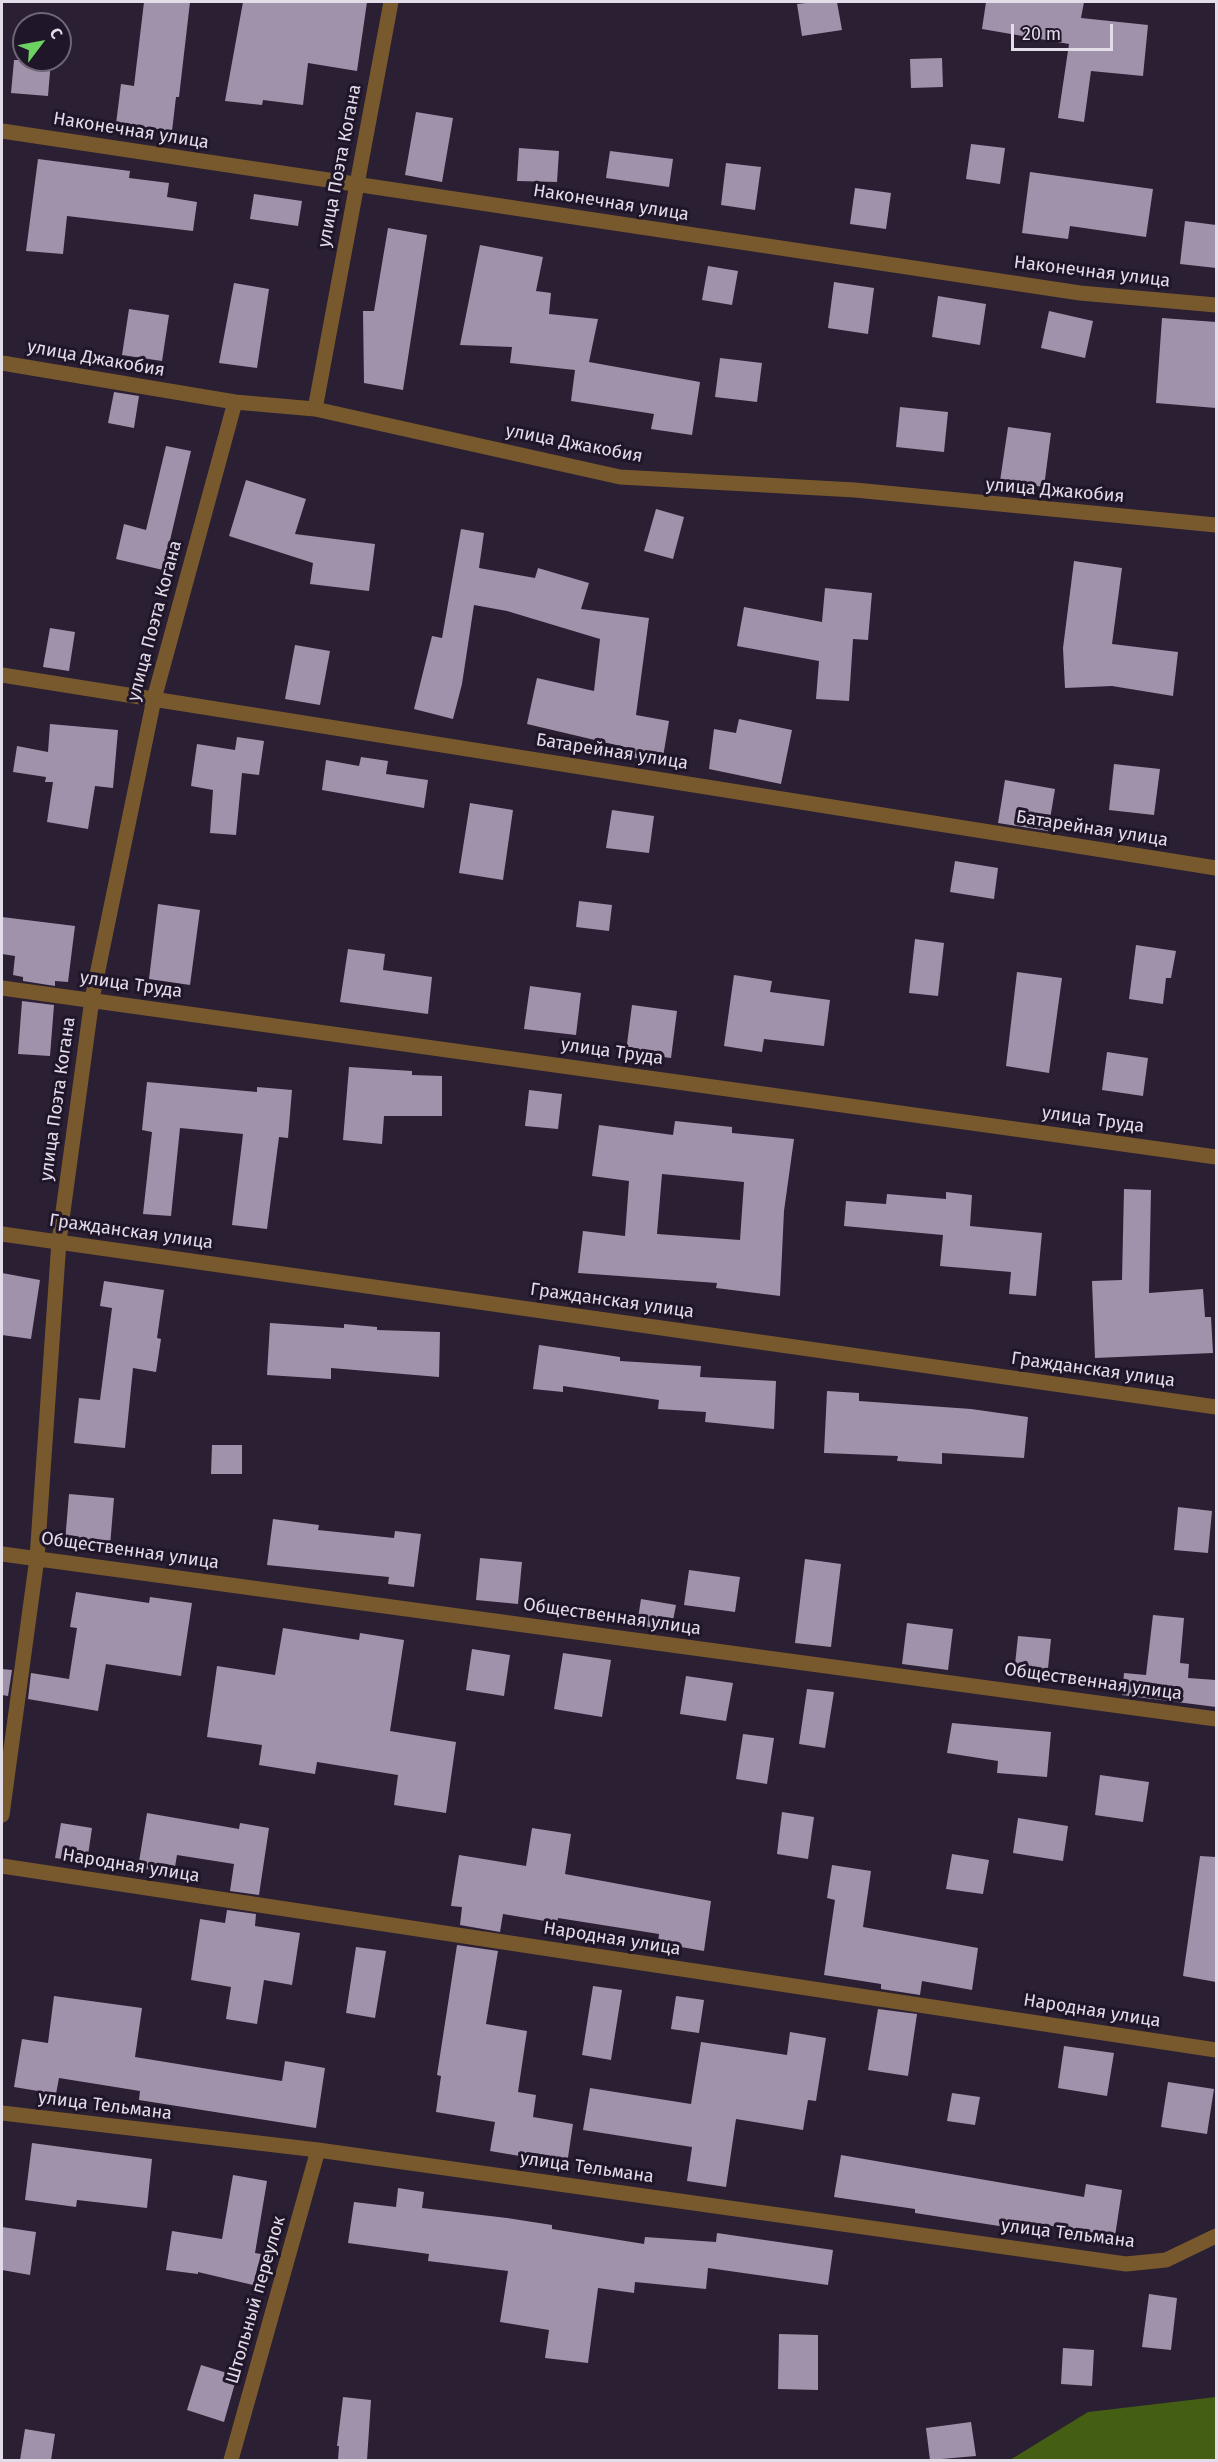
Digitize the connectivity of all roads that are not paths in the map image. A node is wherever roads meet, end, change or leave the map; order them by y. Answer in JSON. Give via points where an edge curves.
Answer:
{"nodes":[{"id":1,"x":391,"y":2,"type":"edge"},
{"id":2,"x":2,"y":131,"type":"edge"},
{"id":3,"x":356,"y":184,"type":"junction"},
{"id":4,"x":1216,"y":305,"type":"edge"},
{"id":5,"x":2,"y":363,"type":"edge"},
{"id":6,"x":235,"y":402,"type":"junction"},
{"id":7,"x":315,"y":409,"type":"junction"},
{"id":8,"x":1216,"y":525,"type":"edge"},
{"id":9,"x":2,"y":675,"type":"edge"},
{"id":10,"x":154,"y":699,"type":"junction"},
{"id":11,"x":1216,"y":868,"type":"edge"},
{"id":12,"x":2,"y":988,"type":"edge"},
{"id":13,"x":92,"y":999,"type":"junction"},
{"id":14,"x":1216,"y":1157,"type":"edge"},
{"id":15,"x":2,"y":1234,"type":"edge"},
{"id":16,"x":59,"y":1241,"type":"junction"},
{"id":17,"x":1216,"y":1407,"type":"edge"},
{"id":18,"x":2,"y":1554,"type":"edge"},
{"id":19,"x":37,"y":1558,"type":"junction"},
{"id":20,"x":1216,"y":1719,"type":"edge"},
{"id":21,"x":2,"y":1815,"type":"edge"},
{"id":22,"x":2,"y":1866,"type":"edge"},
{"id":23,"x":1216,"y":2050,"type":"edge"},
{"id":24,"x":2,"y":2113,"type":"edge"},
{"id":25,"x":318,"y":2150,"type":"junction"},
{"id":26,"x":1216,"y":2236,"type":"edge"},
{"id":27,"x":231,"y":2460,"type":"edge"}],
"edges":[{"from":1,"to":3,"type":"street","name":"улица Поэта Когана"},
{"from":2,"to":3,"type":"street","name":"Наконечная улица"},
{"from":3,"to":4,"type":"street","name":"Наконечная улица","via":[[1080,293]]},
{"from":3,"to":7,"type":"street","name":"улица Поэта Когана"},
{"from":5,"to":6,"type":"street","name":"улица Джакобия"},
{"from":6,"to":7,"type":"street","name":"улица Джакобия"},
{"from":6,"to":10,"type":"street","name":"улица Поэта Когана"},
{"from":7,"to":8,"type":"street","name":"улица Джакобия","via":[[620,477],[855,490]]},
{"from":9,"to":10,"type":"street","name":"Батарейная улица"},
{"from":10,"to":11,"type":"street","name":"Батарейная улица"},
{"from":10,"to":13,"type":"street","name":"улица Поэта Когана"},
{"from":12,"to":13,"type":"street","name":"улица Труда"},
{"from":13,"to":14,"type":"street","name":"улица Труда"},
{"from":13,"to":16,"type":"street","name":"улица Поэта Когана"},
{"from":15,"to":16,"type":"street","name":"Гражданская улица"},
{"from":16,"to":17,"type":"street","name":"Гражданская улица"},
{"from":16,"to":19,"type":"street","name":"улица Поэта Когана"},
{"from":18,"to":19,"type":"street","name":"Общественная улица"},
{"from":19,"to":20,"type":"street","name":"Общественная улица"},
{"from":19,"to":21,"type":"street","name":"улица Поэта Когана"},
{"from":22,"to":23,"type":"street","name":"Народная улица"},
{"from":24,"to":25,"type":"street","name":"улица Тельмана"},
{"from":25,"to":26,"type":"street","name":"улица Тельмана","via":[[1126,2264],[1166,2260]]},
{"from":25,"to":27,"type":"street","name":"Штольный переулок"}]}
